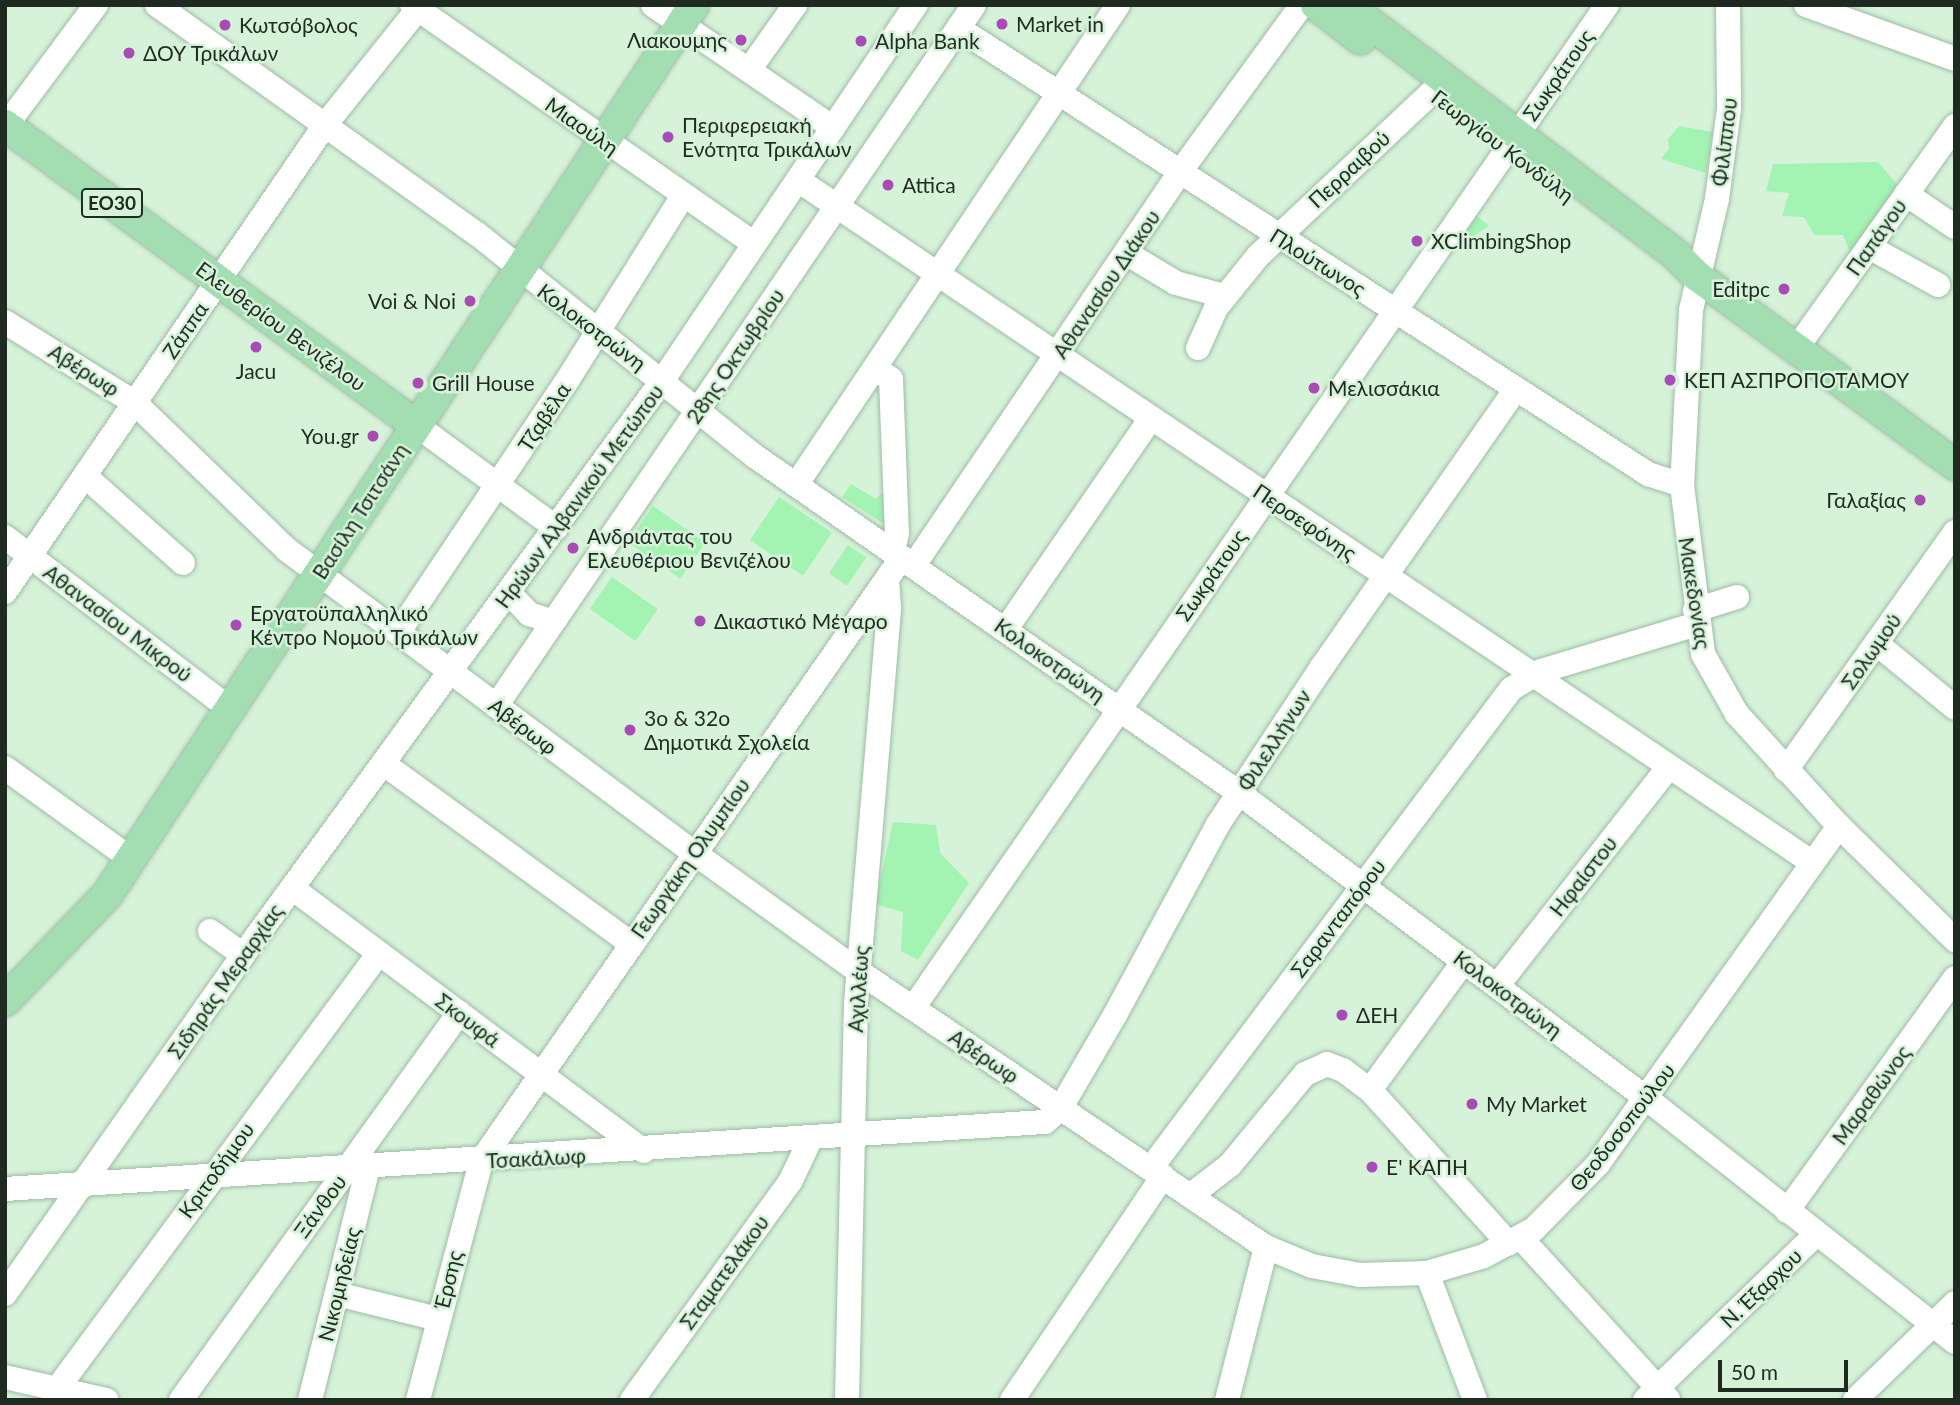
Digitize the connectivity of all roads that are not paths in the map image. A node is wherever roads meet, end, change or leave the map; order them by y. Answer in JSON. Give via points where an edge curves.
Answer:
{"nodes":[{"id":1,"x":96,"y":5,"type":"edge"},
{"id":2,"x":157,"y":5,"type":"edge"},
{"id":3,"x":653,"y":5,"type":"edge"},
{"id":4,"x":795,"y":5,"type":"edge"},
{"id":5,"x":974,"y":5,"type":"edge"},
{"id":6,"x":1118,"y":5,"type":"edge"},
{"id":7,"x":1302,"y":5,"type":"edge"},
{"id":8,"x":1316,"y":5,"type":"edge"},
{"id":9,"x":1346,"y":5,"type":"edge"},
{"id":10,"x":1607,"y":5,"type":"edge"},
{"id":11,"x":1728,"y":5,"type":"edge"},
{"id":12,"x":914,"y":6,"type":"edge"},
{"id":13,"x":417,"y":7,"type":"edge"},
{"id":14,"x":1821,"y":7,"type":"edge"},
{"id":15,"x":688,"y":15,"type":"edge"},
{"id":16,"x":958,"y":28,"type":"junction"},
{"id":17,"x":1955,"y":60,"type":"edge"},
{"id":18,"x":749,"y":70,"type":"junction"},
{"id":19,"x":1431,"y":93,"type":"junction"},
{"id":20,"x":1059,"y":94,"type":"junction"},
{"id":21,"x":325,"y":125,"type":"junction"},
{"id":22,"x":5,"y":126,"type":"edge"},
{"id":23,"x":1955,"y":126,"type":"edge"},
{"id":24,"x":833,"y":128,"type":"junction"},
{"id":25,"x":604,"y":141,"type":"junction"},
{"id":26,"x":1512,"y":142,"type":"junction"},
{"id":27,"x":1180,"y":172,"type":"junction"},
{"id":28,"x":797,"y":180,"type":"junction"},
{"id":29,"x":1906,"y":194,"type":"junction"},
{"id":30,"x":683,"y":196,"type":"junction"},
{"id":31,"x":837,"y":206,"type":"junction"},
{"id":32,"x":1955,"y":227,"type":"edge"},
{"id":33,"x":1277,"y":236,"type":"junction"},
{"id":34,"x":754,"y":244,"type":"junction"},
{"id":35,"x":1869,"y":247,"type":"junction"},
{"id":36,"x":1126,"y":253,"type":"junction"},
{"id":37,"x":519,"y":270,"type":"junction"},
{"id":38,"x":938,"y":275,"type":"junction"},
{"id":39,"x":1697,"y":276,"type":"junction"},
{"id":40,"x":219,"y":281,"type":"junction"},
{"id":41,"x":1938,"y":285,"type":"dead end"},
{"id":42,"x":1224,"y":296,"type":"junction"},
{"id":43,"x":1395,"y":311,"type":"junction"},
{"id":44,"x":5,"y":322,"type":"edge"},
{"id":45,"x":598,"y":331,"type":"junction"},
{"id":46,"x":1198,"y":348,"type":"dead end"},
{"id":47,"x":1796,"y":349,"type":"junction"},
{"id":48,"x":1058,"y":355,"type":"junction"},
{"id":49,"x":876,"y":369,"type":"junction"},
{"id":50,"x":662,"y":381,"type":"junction"},
{"id":51,"x":1516,"y":389,"type":"junction"},
{"id":52,"x":135,"y":403,"type":"junction"},
{"id":53,"x":697,"y":411,"type":"junction"},
{"id":54,"x":1152,"y":418,"type":"junction"},
{"id":55,"x":416,"y":425,"type":"junction"},
{"id":56,"x":1955,"y":465,"type":"edge"},
{"id":57,"x":85,"y":476,"type":"junction"},
{"id":58,"x":796,"y":485,"type":"junction"},
{"id":59,"x":1682,"y":485,"type":"junction"},
{"id":60,"x":499,"y":486,"type":"junction"},
{"id":61,"x":1266,"y":496,"type":"junction"},
{"id":62,"x":556,"y":528,"type":"junction"},
{"id":63,"x":1955,"y":532,"type":"edge"},
{"id":64,"x":5,"y":537,"type":"edge"},
{"id":65,"x":30,"y":556,"type":"junction"},
{"id":66,"x":903,"y":558,"type":"junction"},
{"id":67,"x":183,"y":563,"type":"dead end"},
{"id":68,"x":318,"y":574,"type":"junction"},
{"id":69,"x":1385,"y":576,"type":"junction"},
{"id":70,"x":887,"y":579,"type":"junction"},
{"id":71,"x":5,"y":592,"type":"edge"},
{"id":72,"x":509,"y":593,"type":"junction"},
{"id":73,"x":1737,"y":597,"type":"dead end"},
{"id":74,"x":1696,"y":617,"type":"junction"},
{"id":75,"x":553,"y":622,"type":"junction"},
{"id":76,"x":1006,"y":629,"type":"junction"},
{"id":77,"x":398,"y":633,"type":"junction"},
{"id":78,"x":1876,"y":643,"type":"junction"},
{"id":79,"x":452,"y":673,"type":"junction"},
{"id":80,"x":1532,"y":674,"type":"junction"},
{"id":81,"x":496,"y":706,"type":"junction"},
{"id":82,"x":1955,"y":708,"type":"edge"},
{"id":83,"x":230,"y":709,"type":"junction"},
{"id":84,"x":1118,"y":709,"type":"junction"},
{"id":85,"x":384,"y":764,"type":"junction"},
{"id":86,"x":1669,"y":766,"type":"junction"},
{"id":87,"x":5,"y":768,"type":"edge"},
{"id":88,"x":1786,"y":770,"type":"junction"},
{"id":89,"x":1238,"y":793,"type":"junction"},
{"id":90,"x":1839,"y":826,"type":"junction"},
{"id":91,"x":693,"y":852,"type":"junction"},
{"id":92,"x":131,"y":859,"type":"junction"},
{"id":93,"x":1812,"y":863,"type":"junction"},
{"id":94,"x":1361,"y":886,"type":"junction"},
{"id":95,"x":292,"y":888,"type":"junction"},
{"id":96,"x":210,"y":931,"type":"dead end"},
{"id":97,"x":1955,"y":940,"type":"edge"},
{"id":98,"x":630,"y":943,"type":"junction"},
{"id":99,"x":379,"y":953,"type":"junction"},
{"id":100,"x":243,"y":955,"type":"junction"},
{"id":101,"x":1464,"y":961,"type":"junction"},
{"id":102,"x":858,"y":971,"type":"junction"},
{"id":103,"x":1955,"y":978,"type":"edge"},
{"id":104,"x":1497,"y":986,"type":"junction"},
{"id":105,"x":5,"y":1001,"type":"edge"},
{"id":106,"x":913,"y":1008,"type":"junction"},
{"id":107,"x":459,"y":1013,"type":"junction"},
{"id":108,"x":540,"y":1073,"type":"junction"},
{"id":109,"x":1370,"y":1090,"type":"junction"},
{"id":110,"x":1646,"y":1098,"type":"junction"},
{"id":111,"x":1060,"y":1108,"type":"junction"},
{"id":112,"x":852,"y":1137,"type":"junction"},
{"id":113,"x":810,"y":1140,"type":"junction"},
{"id":114,"x":644,"y":1151,"type":"junction"},
{"id":115,"x":481,"y":1161,"type":"junction"},
{"id":116,"x":357,"y":1169,"type":"junction"},
{"id":117,"x":1157,"y":1172,"type":"junction"},
{"id":118,"x":210,"y":1178,"type":"junction"},
{"id":119,"x":80,"y":1186,"type":"junction"},
{"id":120,"x":5,"y":1189,"type":"edge"},
{"id":121,"x":1191,"y":1195,"type":"junction"},
{"id":122,"x":1787,"y":1212,"type":"junction"},
{"id":123,"x":1816,"y":1234,"type":"junction"},
{"id":124,"x":1515,"y":1241,"type":"junction"},
{"id":125,"x":1266,"y":1247,"type":"junction"},
{"id":126,"x":1427,"y":1273,"type":"junction"},
{"id":127,"x":5,"y":1294,"type":"edge"},
{"id":128,"x":337,"y":1294,"type":"junction"},
{"id":129,"x":1955,"y":1303,"type":"edge"},
{"id":130,"x":438,"y":1320,"type":"junction"},
{"id":131,"x":1935,"y":1326,"type":"junction"},
{"id":132,"x":1955,"y":1342,"type":"edge"},
{"id":133,"x":5,"y":1377,"type":"edge"},
{"id":134,"x":57,"y":1389,"type":"junction"},
{"id":135,"x":1657,"y":1396,"type":"edge"},
{"id":136,"x":1468,"y":1398,"type":"edge"},
{"id":137,"x":1232,"y":1399,"type":"edge"},
{"id":138,"x":106,"y":1400,"type":"edge"},
{"id":139,"x":181,"y":1400,"type":"edge"},
{"id":140,"x":310,"y":1400,"type":"edge"},
{"id":141,"x":418,"y":1400,"type":"edge"},
{"id":142,"x":632,"y":1400,"type":"edge"},
{"id":143,"x":847,"y":1400,"type":"edge"},
{"id":144,"x":1013,"y":1400,"type":"edge"},
{"id":145,"x":1855,"y":1400,"type":"edge"}],
"edges":[{"from":1,"to":22,"type":"street"},
{"from":2,"to":21,"type":"street","name":"Κολοκοτρώνη"},
{"from":3,"to":15,"type":"street"},
{"from":4,"to":18,"type":"street"},
{"from":5,"to":16,"type":"street","name":"28ης Οκτωβρίου"},
{"from":6,"to":20,"type":"street"},
{"from":7,"to":27,"type":"street","name":"Αθανασίου Διάκου"},
{"from":8,"to":19,"type":"main road","name":"Γεωργίου Κονδύλη"},
{"from":9,"to":26,"type":"main road","name":"Γεωργίου Κονδύλη"},
{"from":10,"to":26,"type":"street","name":"Σωκράτους"},
{"from":11,"to":39,"type":"street","name":"Φιλίππου","via":[[1726,136],[1717,200]]},
{"from":12,"to":24,"type":"street","name":"Ηρώων Αλβανικού Μετώπου"},
{"from":13,"to":21,"type":"street","name":"Ζάππα"},
{"from":13,"to":25,"type":"street","name":"Μιαούλη"},
{"from":14,"to":17,"type":"street"},
{"from":15,"to":18,"type":"street"},
{"from":15,"to":25,"type":"main road","name":"Βασίλη Τσιτσάνη"},
{"from":16,"to":20,"type":"street","name":"Πλούτωνος"},
{"from":16,"to":31,"type":"street","name":"28ης Οκτωβρίου"},
{"from":18,"to":24,"type":"street"},
{"from":19,"to":26,"type":"main road","name":"Γεωργίου Κονδύλη"},
{"from":19,"to":33,"type":"street","name":"Περραιβού"},
{"from":20,"to":27,"type":"street","name":"Πλούτωνος"},
{"from":20,"to":38,"type":"street"},
{"from":21,"to":37,"type":"street","name":"Κολοκοτρώνη","via":[[476,233]]},
{"from":21,"to":40,"type":"street","name":"Ζάππα"},
{"from":22,"to":40,"type":"main road","name":"Ελευθερίου Βενιζέλου","number":"ΕΟ30"},
{"from":23,"to":29,"type":"street","name":"Παπάγου"},
{"from":24,"to":28,"type":"street","name":"Ηρώων Αλβανικού Μετώπου"},
{"from":25,"to":30,"type":"street","name":"Μιαούλη"},
{"from":25,"to":37,"type":"main road","name":"Βασίλη Τσιτσάνη"},
{"from":26,"to":39,"type":"main road","name":"Γεωργίου Κονδύλη","via":[[1665,267]]},
{"from":26,"to":43,"type":"street","name":"Σωκράτους"},
{"from":27,"to":33,"type":"street","name":"Πλούτωνος"},
{"from":27,"to":36,"type":"street","name":"Αθανασίου Διάκου"},
{"from":28,"to":31,"type":"street","name":"Περσεφόνης"},
{"from":28,"to":34,"type":"street","name":"Ηρώων Αλβανικού Μετώπου"},
{"from":29,"to":32,"type":"street"},
{"from":29,"to":35,"type":"street","name":"Παπάγου"},
{"from":30,"to":34,"type":"street","name":"Μιαούλη"},
{"from":30,"to":45,"type":"street","name":"Τζαβέλα"},
{"from":31,"to":38,"type":"street","name":"Περσεφόνης"},
{"from":31,"to":53,"type":"street","name":"28ης Οκτωβρίου"},
{"from":33,"to":42,"type":"street","name":"Περραιβού"},
{"from":33,"to":43,"type":"street","name":"Πλούτωνος"},
{"from":34,"to":50,"type":"street","name":"Ηρώων Αλβανικού Μετώπου"},
{"from":35,"to":41,"type":"street"},
{"from":35,"to":47,"type":"street","name":"Παπάγου"},
{"from":36,"to":42,"type":"street","via":[[1176,283]]},
{"from":36,"to":48,"type":"street","name":"Αθανασίου Διάκου"},
{"from":37,"to":45,"type":"street","name":"Κολοκοτρώνη"},
{"from":37,"to":55,"type":"main road","name":"Βασίλη Τσιτσάνη"},
{"from":38,"to":48,"type":"street","name":"Περσεφόνης"},
{"from":38,"to":49,"type":"street"},
{"from":39,"to":47,"type":"main road","name":"Γεωργίου Κονδύλη"},
{"from":39,"to":59,"type":"street","name":"Μακεδονίας","via":[[1690,310]]},
{"from":40,"to":52,"type":"street","name":"Ζάππα"},
{"from":40,"to":55,"type":"main road","name":"Ελευθερίου Βενιζέλου","number":"ΕΟ30"},
{"from":42,"to":46,"type":"street","name":"Περραιβού"},
{"from":43,"to":51,"type":"street","name":"Πλούτωνος"},
{"from":43,"to":61,"type":"street","name":"Σωκράτους"},
{"from":44,"to":52,"type":"street","name":"Αβέρωφ"},
{"from":45,"to":50,"type":"street","name":"Κολοκοτρώνη"},
{"from":45,"to":60,"type":"street","name":"Τζαβέλα"},
{"from":47,"to":56,"type":"main road","name":"Γεωργίου Κονδύλη"},
{"from":48,"to":54,"type":"street","name":"Περσεφόνης"},
{"from":48,"to":66,"type":"street","name":"Αθανασίου Διάκου"},
{"from":49,"to":58,"type":"street"},
{"from":49,"to":66,"type":"street","via":[[891,379],[897,533]]},
{"from":50,"to":53,"type":"street","name":"Κολοκοτρώνη"},
{"from":50,"to":62,"type":"street","name":"Ηρώων Αλβανικού Μετώπου"},
{"from":51,"to":59,"type":"street","name":"Πλούτωνος","via":[[1648,474]]},
{"from":51,"to":69,"type":"street","name":"Φιλελλήνων"},
{"from":52,"to":57,"type":"street","name":"Ζάππα"},
{"from":52,"to":68,"type":"street","name":"Αβέρωφ","via":[[286,549]]},
{"from":53,"to":58,"type":"street","name":"Κολοκοτρώνη"},
{"from":53,"to":75,"type":"street","name":"28ης Οκτωβρίου"},
{"from":54,"to":61,"type":"street","name":"Περσεφόνης"},
{"from":54,"to":76,"type":"street"},
{"from":55,"to":60,"type":"street","name":"Ελευθερίου Βενιζέλου"},
{"from":55,"to":68,"type":"main road","name":"Βασίλη Τσιτσάνη"},
{"from":57,"to":65,"type":"street","name":"Ζάππα"},
{"from":57,"to":67,"type":"street"},
{"from":58,"to":66,"type":"street","name":"Κολοκοτρώνη"},
{"from":59,"to":74,"type":"street","name":"Μακεδονίας"},
{"from":60,"to":62,"type":"street","name":"Ελευθερίου Βενιζέλου"},
{"from":60,"to":77,"type":"street","name":"Τζαβέλα"},
{"from":61,"to":69,"type":"street","name":"Περσεφόνης"},
{"from":61,"to":84,"type":"street","name":"Σωκράτους"},
{"from":62,"to":72,"type":"street","name":"Ηρώων Αλβανικού Μετώπου"},
{"from":63,"to":78,"type":"street","name":"Σολωμού"},
{"from":64,"to":65,"type":"street","name":"Αθανασίου Μικρού"},
{"from":65,"to":71,"type":"street","name":"Ζάππα"},
{"from":65,"to":83,"type":"street","name":"Αθανασίου Μικρού"},
{"from":66,"to":70,"type":"street","name":"Γεωργάκη Ολυμπίου"},
{"from":66,"to":76,"type":"street","name":"Κολοκοτρώνη"},
{"from":68,"to":77,"type":"street","name":"Αβέρωφ"},
{"from":68,"to":83,"type":"main road","name":"Βασίλη Τσιτσάνη"},
{"from":69,"to":80,"type":"street","name":"Περσεφόνης"},
{"from":69,"to":89,"type":"street","name":"Φιλελλήνων"},
{"from":70,"to":91,"type":"street","name":"Γεωργάκη Ολυμπίου"},
{"from":70,"to":102,"type":"street","name":"Αχιλλέως","via":[[890,607]]},
{"from":72,"to":75,"type":"street","via":[[529,614]]},
{"from":72,"to":79,"type":"street","name":"Ηρώων Αλβανικού Μετώπου"},
{"from":73,"to":74,"type":"street"},
{"from":74,"to":80,"type":"street"},
{"from":74,"to":88,"type":"street","name":"Μακεδονίας","via":[[1706,661],[1721,691]]},
{"from":75,"to":81,"type":"street","name":"28ης Οκτωβρίου"},
{"from":76,"to":84,"type":"street","name":"Κολοκοτρώνη"},
{"from":77,"to":79,"type":"street","name":"Αβέρωφ"},
{"from":78,"to":82,"type":"street"},
{"from":78,"to":88,"type":"street","name":"Σολωμού"},
{"from":79,"to":81,"type":"street","name":"Αβέρωφ"},
{"from":79,"to":85,"type":"street","name":"Σιδηράς Μεραρχίας"},
{"from":80,"to":86,"type":"street","name":"Περσεφόνης"},
{"from":80,"to":94,"type":"street","name":"Σαρανταπόρου","via":[[1509,692]]},
{"from":81,"to":91,"type":"street","name":"Αβέρωφ"},
{"from":83,"to":92,"type":"main road","name":"Βασίλη Τσιτσάνη"},
{"from":84,"to":89,"type":"street","name":"Κολοκοτρώνη"},
{"from":84,"to":106,"type":"street","name":"Σωκράτους"},
{"from":85,"to":95,"type":"street","name":"Σιδηράς Μεραρχίας"},
{"from":85,"to":98,"type":"street"},
{"from":86,"to":93,"type":"street","name":"Περσεφόνης"},
{"from":86,"to":104,"type":"street","name":"Ηφαίστου"},
{"from":87,"to":92,"type":"street"},
{"from":88,"to":90,"type":"street","name":"Μακεδονίας"},
{"from":89,"to":94,"type":"street","name":"Κολοκοτρώνη"},
{"from":89,"to":111,"type":"street","name":"Φιλελλήνων"},
{"from":90,"to":93,"type":"street","name":"Θεοδοσοπούλου"},
{"from":90,"to":97,"type":"street","name":"Μακεδονίας"},
{"from":91,"to":98,"type":"street","name":"Γεωργάκη Ολυμπίου"},
{"from":91,"to":102,"type":"street","name":"Αβέρωφ"},
{"from":92,"to":105,"type":"main road","name":"Βασίλη Τσιτσάνη","via":[[96,909]]},
{"from":93,"to":110,"type":"street","name":"Θεοδοσοπούλου"},
{"from":94,"to":101,"type":"street","name":"Κολοκοτρώνη"},
{"from":94,"to":117,"type":"street","name":"Σαρανταπόρου"},
{"from":95,"to":99,"type":"street","name":"Σκουφά"},
{"from":95,"to":100,"type":"street","name":"Σιδηράς Μεραρχίας"},
{"from":96,"to":100,"type":"street"},
{"from":98,"to":108,"type":"street","name":"Γεωργάκη Ολυμπίου"},
{"from":99,"to":107,"type":"street","name":"Σκουφά"},
{"from":99,"to":118,"type":"street","name":"Κριτοδήμου"},
{"from":100,"to":119,"type":"street","name":"Σιδηράς Μεραρχίας"},
{"from":101,"to":104,"type":"street","name":"Κολοκοτρώνη"},
{"from":101,"to":109,"type":"street"},
{"from":102,"to":106,"type":"street","name":"Αβέρωφ"},
{"from":102,"to":112,"type":"street","name":"Αχιλλέως"},
{"from":103,"to":122,"type":"street","name":"Μαραθώνος"},
{"from":104,"to":110,"type":"street","name":"Κολοκοτρώνη"},
{"from":106,"to":111,"type":"street","name":"Αβέρωφ"},
{"from":107,"to":108,"type":"street","name":"Σκουφά"},
{"from":107,"to":116,"type":"street","name":"Ξάνθου"},
{"from":108,"to":114,"type":"street","name":"Σκουφά"},
{"from":108,"to":115,"type":"street","name":"Γεωργάκη Ολυμπίου"},
{"from":109,"to":121,"type":"street","via":[[1334,1066],[1312,1068],[1230,1164]]},
{"from":109,"to":124,"type":"street"},
{"from":110,"to":122,"type":"street","name":"Κολοκοτρώνη"},
{"from":110,"to":124,"type":"street","name":"Θεοδοσοπούλου","via":[[1584,1179]]},
{"from":111,"to":112,"type":"street","name":"Τσακάλωφ","via":[[1037,1125]]},
{"from":111,"to":117,"type":"street","name":"Θεοδοσοπούλου"},
{"from":112,"to":113,"type":"street","name":"Τσακάλωφ"},
{"from":112,"to":143,"type":"street","name":"Αχιλλέως"},
{"from":113,"to":114,"type":"street","name":"Τσακάλωφ"},
{"from":113,"to":142,"type":"street","name":"Σταματελάκου","via":[[791,1180]]},
{"from":114,"to":115,"type":"street","name":"Τσακάλωφ"},
{"from":115,"to":116,"type":"street","name":"Τσακάλωφ"},
{"from":115,"to":130,"type":"street","name":"Έρσης"},
{"from":116,"to":118,"type":"street","name":"Τσακάλωφ"},
{"from":116,"to":128,"type":"street","name":"Νικομηδείας"},
{"from":116,"to":139,"type":"street","name":"Ξάνθου"},
{"from":117,"to":121,"type":"street","name":"Θεοδοσοπούλου"},
{"from":117,"to":144,"type":"street","name":"Σαρανταπόρου"},
{"from":118,"to":119,"type":"street","name":"Τσακάλωφ"},
{"from":118,"to":134,"type":"street","name":"Κριτοδήμου"},
{"from":119,"to":120,"type":"street","name":"Τσακάλωφ"},
{"from":119,"to":127,"type":"street","name":"Σιδηράς Μεραρχίας"},
{"from":121,"to":125,"type":"street","name":"Θεοδοσοπούλου"},
{"from":122,"to":123,"type":"street","name":"Κολοκοτρώνη"},
{"from":123,"to":131,"type":"street","name":"Κολοκοτρώνη"},
{"from":123,"to":135,"type":"street","name":"Ν. Έξαρχου"},
{"from":124,"to":126,"type":"street","name":"Θεοδοσοπούλου"},
{"from":124,"to":135,"type":"street"},
{"from":125,"to":126,"type":"street","name":"Θεοδοσοπούλου","via":[[1335,1271],[1386,1276]]},
{"from":125,"to":137,"type":"street"},
{"from":126,"to":136,"type":"street"},
{"from":128,"to":130,"type":"street"},
{"from":128,"to":140,"type":"street","name":"Νικομηδείας"},
{"from":129,"to":131,"type":"street"},
{"from":130,"to":141,"type":"street","name":"Έρσης"},
{"from":131,"to":132,"type":"street","name":"Κολοκοτρώνη"},
{"from":131,"to":145,"type":"street"},
{"from":133,"to":134,"type":"street"},
{"from":134,"to":138,"type":"street"}]}
